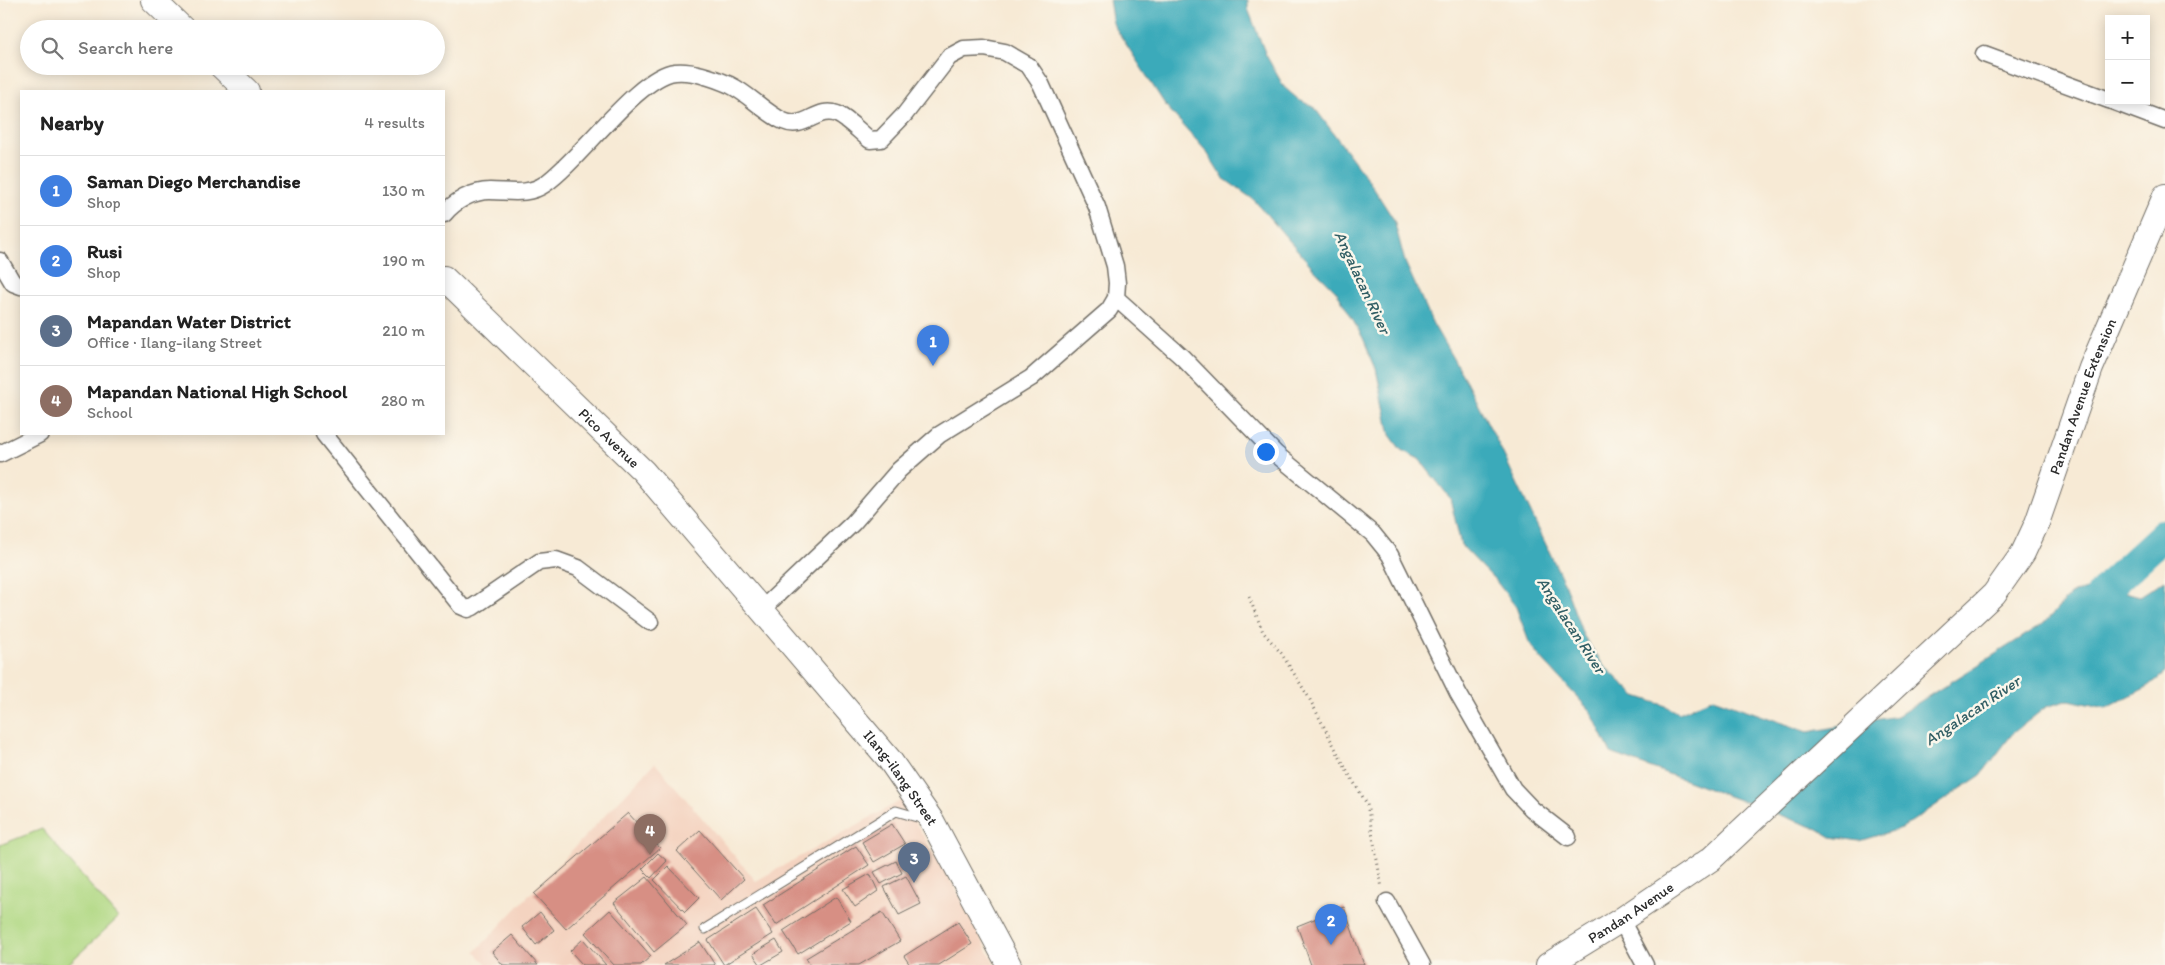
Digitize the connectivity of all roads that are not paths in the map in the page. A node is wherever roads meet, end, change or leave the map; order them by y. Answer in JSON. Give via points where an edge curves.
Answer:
{"nodes":[{"id":1,"x":153,"y":0,"type":"edge"},
{"id":2,"x":174,"y":20,"type":"edge"},
{"id":3,"x":1984,"y":54,"type":"dead end"},
{"id":4,"x":230,"y":75,"type":"edge"},
{"id":5,"x":246,"y":90,"type":"edge"},
{"id":6,"x":2105,"y":99,"type":"edge"},
{"id":7,"x":2121,"y":105,"type":"edge"},
{"id":8,"x":2165,"y":121,"type":"edge"},
{"id":9,"x":2165,"y":196,"type":"edge"},
{"id":10,"x":445,"y":213,"type":"edge"},
{"id":11,"x":0,"y":261,"type":"edge"},
{"id":12,"x":445,"y":279,"type":"edge"},
{"id":13,"x":20,"y":286,"type":"edge"},
{"id":14,"x":1116,"y":298,"type":"junction"},
{"id":15,"x":38,"y":435,"type":"edge"},
{"id":16,"x":325,"y":435,"type":"edge"},
{"id":17,"x":0,"y":454,"type":"edge"},
{"id":18,"x":761,"y":610,"type":"junction"},
{"id":19,"x":650,"y":622,"type":"dead end"},
{"id":20,"x":932,"y":821,"type":"junction"},
{"id":21,"x":1568,"y":837,"type":"dead end"},
{"id":22,"x":1711,"y":859,"type":"joint"},
{"id":23,"x":1387,"y":902,"type":"road end"},
{"id":24,"x":1621,"y":920,"type":"junction"},
{"id":25,"x":706,"y":929,"type":"dead end"},
{"id":26,"x":1009,"y":965,"type":"edge"},
{"id":27,"x":1422,"y":965,"type":"edge"},
{"id":28,"x":1548,"y":965,"type":"edge"},
{"id":29,"x":1646,"y":965,"type":"edge"}],
"edges":[{"from":1,"to":2,"type":"street"},
{"from":3,"to":6,"type":"street"},
{"from":4,"to":5,"type":"street"},
{"from":7,"to":8,"type":"street"},
{"from":9,"to":22,"type":"street","name":"Pandan Avenue Extension","via":[[2091,368],[2037,523],[2023,553],[1994,594]]},
{"from":10,"to":14,"type":"street","via":[[453,203],[470,196],[488,191],[523,192],[545,184],[579,154],[643,87],[659,76],[676,72],[707,76],[731,86],[792,124],[800,124],[820,114],[837,114],[870,140],[875,140],[881,139],[905,114],[949,57],[964,49],[984,48],[1005,52],[1029,66],[1042,84],[1097,207],[1115,266]]},
{"from":11,"to":13,"type":"street","via":[[13,283]]},
{"from":12,"to":18,"type":"street","name":"Pico Avenue","via":[[642,471]]},
{"from":14,"to":18,"type":"street","via":[[1109,310],[1031,378],[940,434]]},
{"from":14,"to":21,"type":"street","via":[[1183,358],[1276,454],[1373,534],[1390,555],[1458,693],[1512,789]]},
{"from":15,"to":17,"type":"street"},
{"from":16,"to":19,"type":"street","via":[[461,606],[473,607],[539,562],[556,560],[578,568]]},
{"from":18,"to":20,"type":"street","name":"Ilang-ilang Street","via":[[889,759]]},
{"from":20,"to":25,"type":"lane","via":[[896,811]]},
{"from":20,"to":26,"type":"street","name":"Ilang-ilang Street"},
{"from":22,"to":24,"type":"street","name":"Pandan Avenue"},
{"from":23,"to":27,"type":"street"},
{"from":24,"to":28,"type":"street","name":"Pandan Avenue"},
{"from":24,"to":29,"type":"street"}]}
